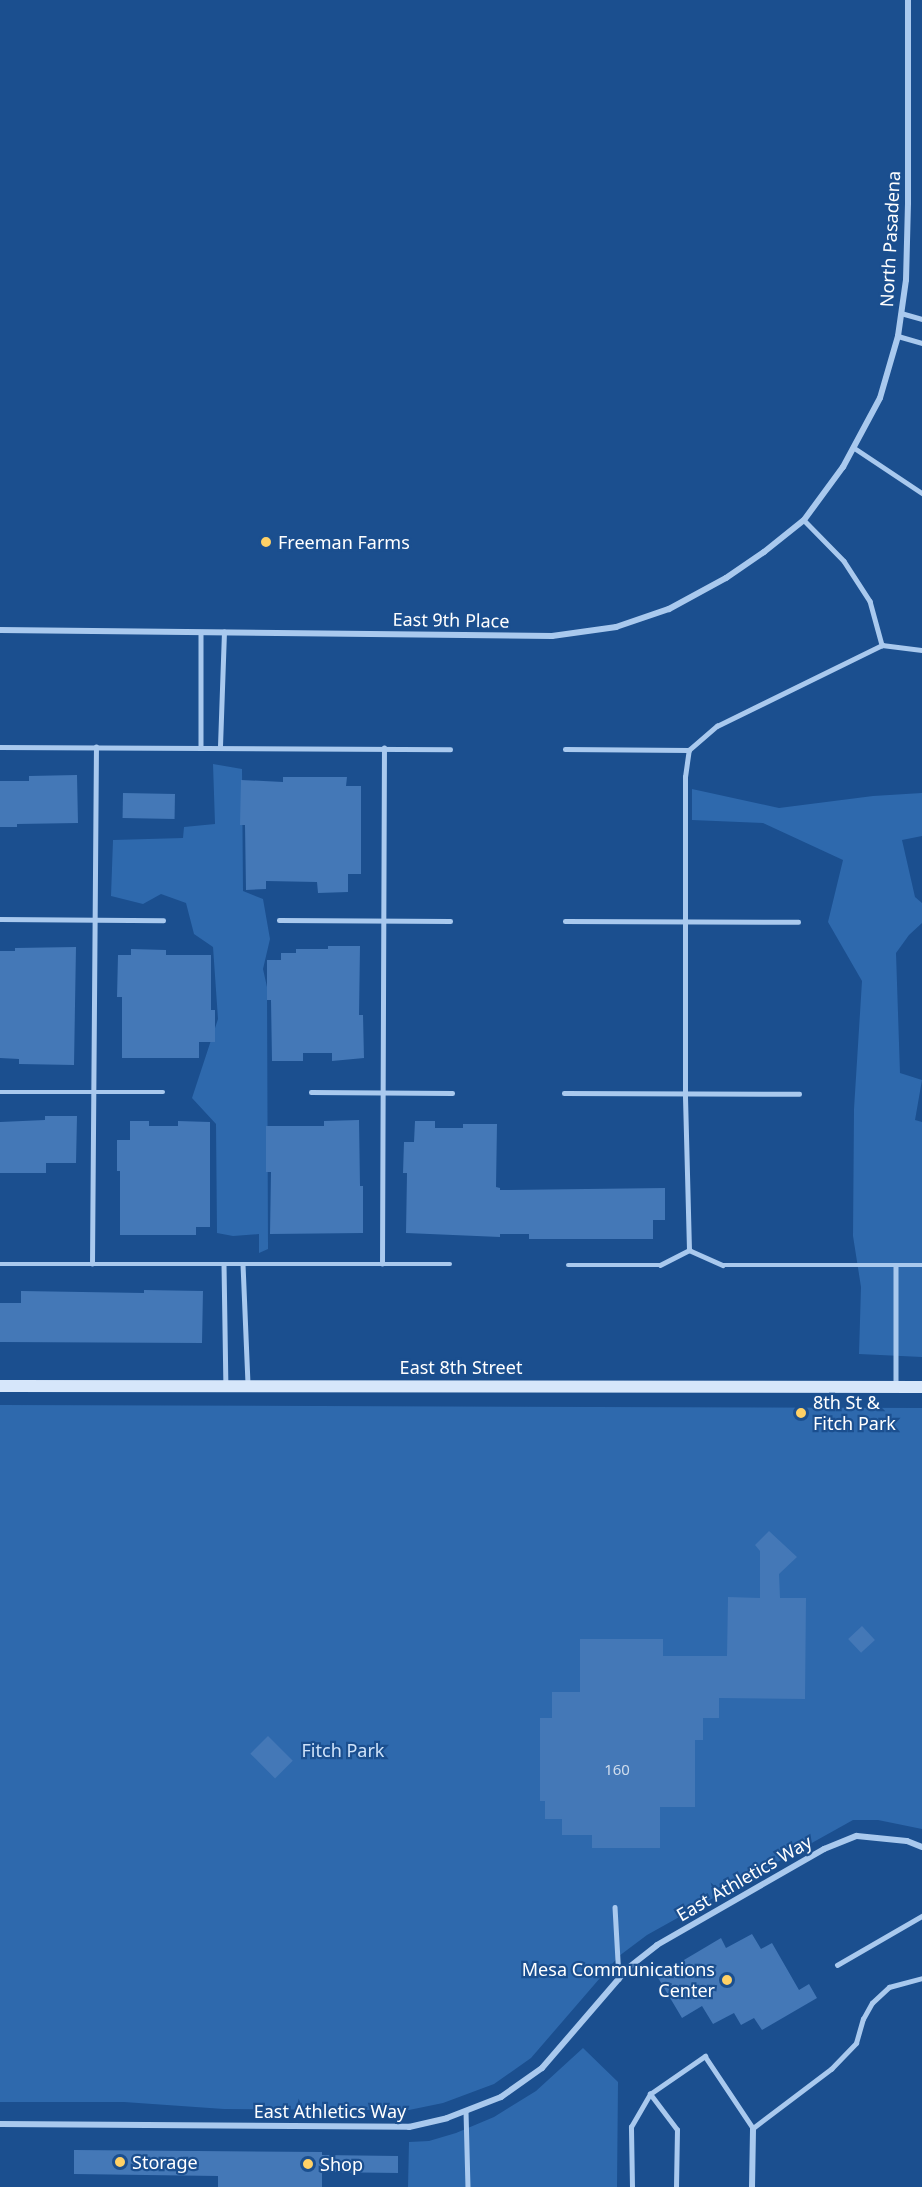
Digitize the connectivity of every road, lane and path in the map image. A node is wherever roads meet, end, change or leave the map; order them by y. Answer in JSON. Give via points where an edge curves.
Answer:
{"nodes":[{"id":1,"x":908,"y":0,"type":"edge"},
{"id":2,"x":901,"y":313,"type":"junction"},
{"id":3,"x":922,"y":320,"type":"edge"},
{"id":4,"x":898,"y":336,"type":"junction"},
{"id":5,"x":922,"y":343,"type":"edge"},
{"id":6,"x":853,"y":447,"type":"junction"},
{"id":7,"x":843,"y":467,"type":"joint"},
{"id":8,"x":922,"y":494,"type":"edge"},
{"id":9,"x":804,"y":520,"type":"junction"},
{"id":10,"x":0,"y":630,"type":"edge"},
{"id":11,"x":201,"y":632,"type":"junction"},
{"id":12,"x":224,"y":632,"type":"junction"},
{"id":13,"x":882,"y":645,"type":"junction"},
{"id":14,"x":922,"y":650,"type":"edge"},
{"id":15,"x":201,"y":746,"type":"junction"},
{"id":16,"x":220,"y":746,"type":"junction"},
{"id":17,"x":0,"y":747,"type":"edge"},
{"id":18,"x":96,"y":747,"type":"junction"},
{"id":19,"x":384,"y":748,"type":"junction"},
{"id":20,"x":450,"y":749,"type":"dead end"},
{"id":21,"x":565,"y":749,"type":"dead end"},
{"id":22,"x":689,"y":750,"type":"junction"},
{"id":23,"x":0,"y":919,"type":"edge"},
{"id":24,"x":94,"y":920,"type":"junction"},
{"id":25,"x":164,"y":920,"type":"dead end"},
{"id":26,"x":279,"y":920,"type":"dead end"},
{"id":27,"x":384,"y":920,"type":"junction"},
{"id":28,"x":450,"y":921,"type":"dead end"},
{"id":29,"x":565,"y":921,"type":"dead end"},
{"id":30,"x":685,"y":922,"type":"junction"},
{"id":31,"x":798,"y":922,"type":"dead end"},
{"id":32,"x":0,"y":1092,"type":"edge"},
{"id":33,"x":93,"y":1092,"type":"junction"},
{"id":34,"x":164,"y":1092,"type":"dead end"},
{"id":35,"x":311,"y":1092,"type":"dead end"},
{"id":36,"x":383,"y":1092,"type":"junction"},
{"id":37,"x":452,"y":1093,"type":"dead end"},
{"id":38,"x":564,"y":1093,"type":"dead end"},
{"id":39,"x":685,"y":1093,"type":"junction"},
{"id":40,"x":799,"y":1094,"type":"dead end"},
{"id":41,"x":689,"y":1250,"type":"junction"},
{"id":42,"x":0,"y":1264,"type":"edge"},
{"id":43,"x":92,"y":1264,"type":"junction"},
{"id":44,"x":224,"y":1264,"type":"junction"},
{"id":45,"x":243,"y":1264,"type":"junction"},
{"id":46,"x":382,"y":1264,"type":"junction"},
{"id":47,"x":450,"y":1264,"type":"dead end"},
{"id":48,"x":568,"y":1265,"type":"dead end"},
{"id":49,"x":896,"y":1265,"type":"junction"},
{"id":50,"x":922,"y":1265,"type":"edge"},
{"id":51,"x":226,"y":1385,"type":"junction"},
{"id":52,"x":248,"y":1385,"type":"junction"},
{"id":53,"x":0,"y":1386,"type":"edge"},
{"id":54,"x":896,"y":1387,"type":"junction"},
{"id":55,"x":922,"y":1387,"type":"edge"},
{"id":56,"x":922,"y":1847,"type":"edge"},
{"id":57,"x":615,"y":1907,"type":"dead end"},
{"id":58,"x":922,"y":1916,"type":"edge"},
{"id":59,"x":837,"y":1965,"type":"dead end"},
{"id":60,"x":619,"y":1978,"type":"junction"},
{"id":61,"x":922,"y":1978,"type":"edge"},
{"id":62,"x":650,"y":2094,"type":"junction"},
{"id":63,"x":466,"y":2111,"type":"junction"},
{"id":64,"x":0,"y":2124,"type":"edge"},
{"id":65,"x":753,"y":2128,"type":"junction"},
{"id":66,"x":468,"y":2187,"type":"edge"},
{"id":67,"x":632,"y":2187,"type":"edge"},
{"id":68,"x":676,"y":2187,"type":"edge"},
{"id":69,"x":752,"y":2187,"type":"edge"}],
"edges":[{"from":1,"to":2,"type":"street","name":"North Pasadena","via":[[908,203]]},
{"from":2,"to":3,"type":"lane"},
{"from":2,"to":4,"type":"street","name":"North Pasadena"},
{"from":4,"to":5,"type":"lane"},
{"from":4,"to":6,"type":"street","name":"North Pasadena","via":[[880,398]]},
{"from":6,"to":7,"type":"street","name":"North Pasadena"},
{"from":6,"to":8,"type":"lane"},
{"from":7,"to":9,"type":"street","name":"East 9th Place"},
{"from":9,"to":12,"type":"street","name":"East 9th Place","via":[[726,578],[669,609],[616,627],[552,636]]},
{"from":9,"to":13,"type":"lane","via":[[844,561],[870,601]]},
{"from":10,"to":11,"type":"street","name":"East 9th Place"},
{"from":11,"to":12,"type":"street","name":"East 9th Place"},
{"from":11,"to":15,"type":"lane"},
{"from":12,"to":16,"type":"lane"},
{"from":13,"to":14,"type":"lane"},
{"from":13,"to":22,"type":"lane","via":[[717,726]]},
{"from":15,"to":16,"type":"lane"},
{"from":15,"to":18,"type":"lane"},
{"from":16,"to":19,"type":"lane"},
{"from":17,"to":18,"type":"lane"},
{"from":18,"to":24,"type":"lane"},
{"from":19,"to":20,"type":"lane"},
{"from":19,"to":27,"type":"lane"},
{"from":21,"to":22,"type":"lane"},
{"from":22,"to":30,"type":"lane","via":[[685,777]]},
{"from":23,"to":24,"type":"lane"},
{"from":24,"to":25,"type":"lane"},
{"from":24,"to":33,"type":"lane"},
{"from":26,"to":27,"type":"lane"},
{"from":27,"to":28,"type":"lane"},
{"from":27,"to":36,"type":"lane"},
{"from":29,"to":30,"type":"lane"},
{"from":30,"to":31,"type":"lane"},
{"from":30,"to":39,"type":"lane"},
{"from":32,"to":33,"type":"lane"},
{"from":33,"to":34,"type":"lane"},
{"from":33,"to":43,"type":"lane"},
{"from":35,"to":36,"type":"lane"},
{"from":36,"to":37,"type":"lane"},
{"from":36,"to":46,"type":"lane"},
{"from":38,"to":39,"type":"lane"},
{"from":39,"to":40,"type":"lane"},
{"from":39,"to":41,"type":"lane"},
{"from":41,"to":48,"type":"lane","via":[[660,1265]]},
{"from":41,"to":49,"type":"lane","via":[[723,1265]]},
{"from":42,"to":43,"type":"lane"},
{"from":43,"to":44,"type":"lane"},
{"from":44,"to":45,"type":"lane"},
{"from":44,"to":51,"type":"lane"},
{"from":45,"to":46,"type":"lane"},
{"from":45,"to":52,"type":"lane"},
{"from":46,"to":47,"type":"lane"},
{"from":49,"to":50,"type":"lane"},
{"from":49,"to":54,"type":"lane"},
{"from":51,"to":52,"type":"street","name":"East 8th Street"},
{"from":51,"to":53,"type":"street","name":"East 8th Street"},
{"from":52,"to":54,"type":"street","name":"East 8th Street"},
{"from":54,"to":55,"type":"street","name":"East 8th Street"},
{"from":56,"to":60,"type":"street","name":"East Athletics Way","via":[[907,1841],[857,1836],[824,1849],[657,1945]]},
{"from":57,"to":60,"type":"lane"},
{"from":58,"to":59,"type":"lane"},
{"from":60,"to":63,"type":"street","name":"East Athletics Way","via":[[542,2068],[501,2097]]},
{"from":61,"to":65,"type":"lane","via":[[889,1987],[872,2003],[856,2043],[848,2052]]},
{"from":62,"to":65,"type":"lane","via":[[705,2056]]},
{"from":62,"to":67,"type":"lane","via":[[631,2127]]},
{"from":62,"to":68,"type":"lane","via":[[677,2130]]},
{"from":63,"to":64,"type":"street","name":"East Athletics Way","via":[[409,2127]]},
{"from":63,"to":66,"type":"lane"},
{"from":65,"to":69,"type":"street"}]}
